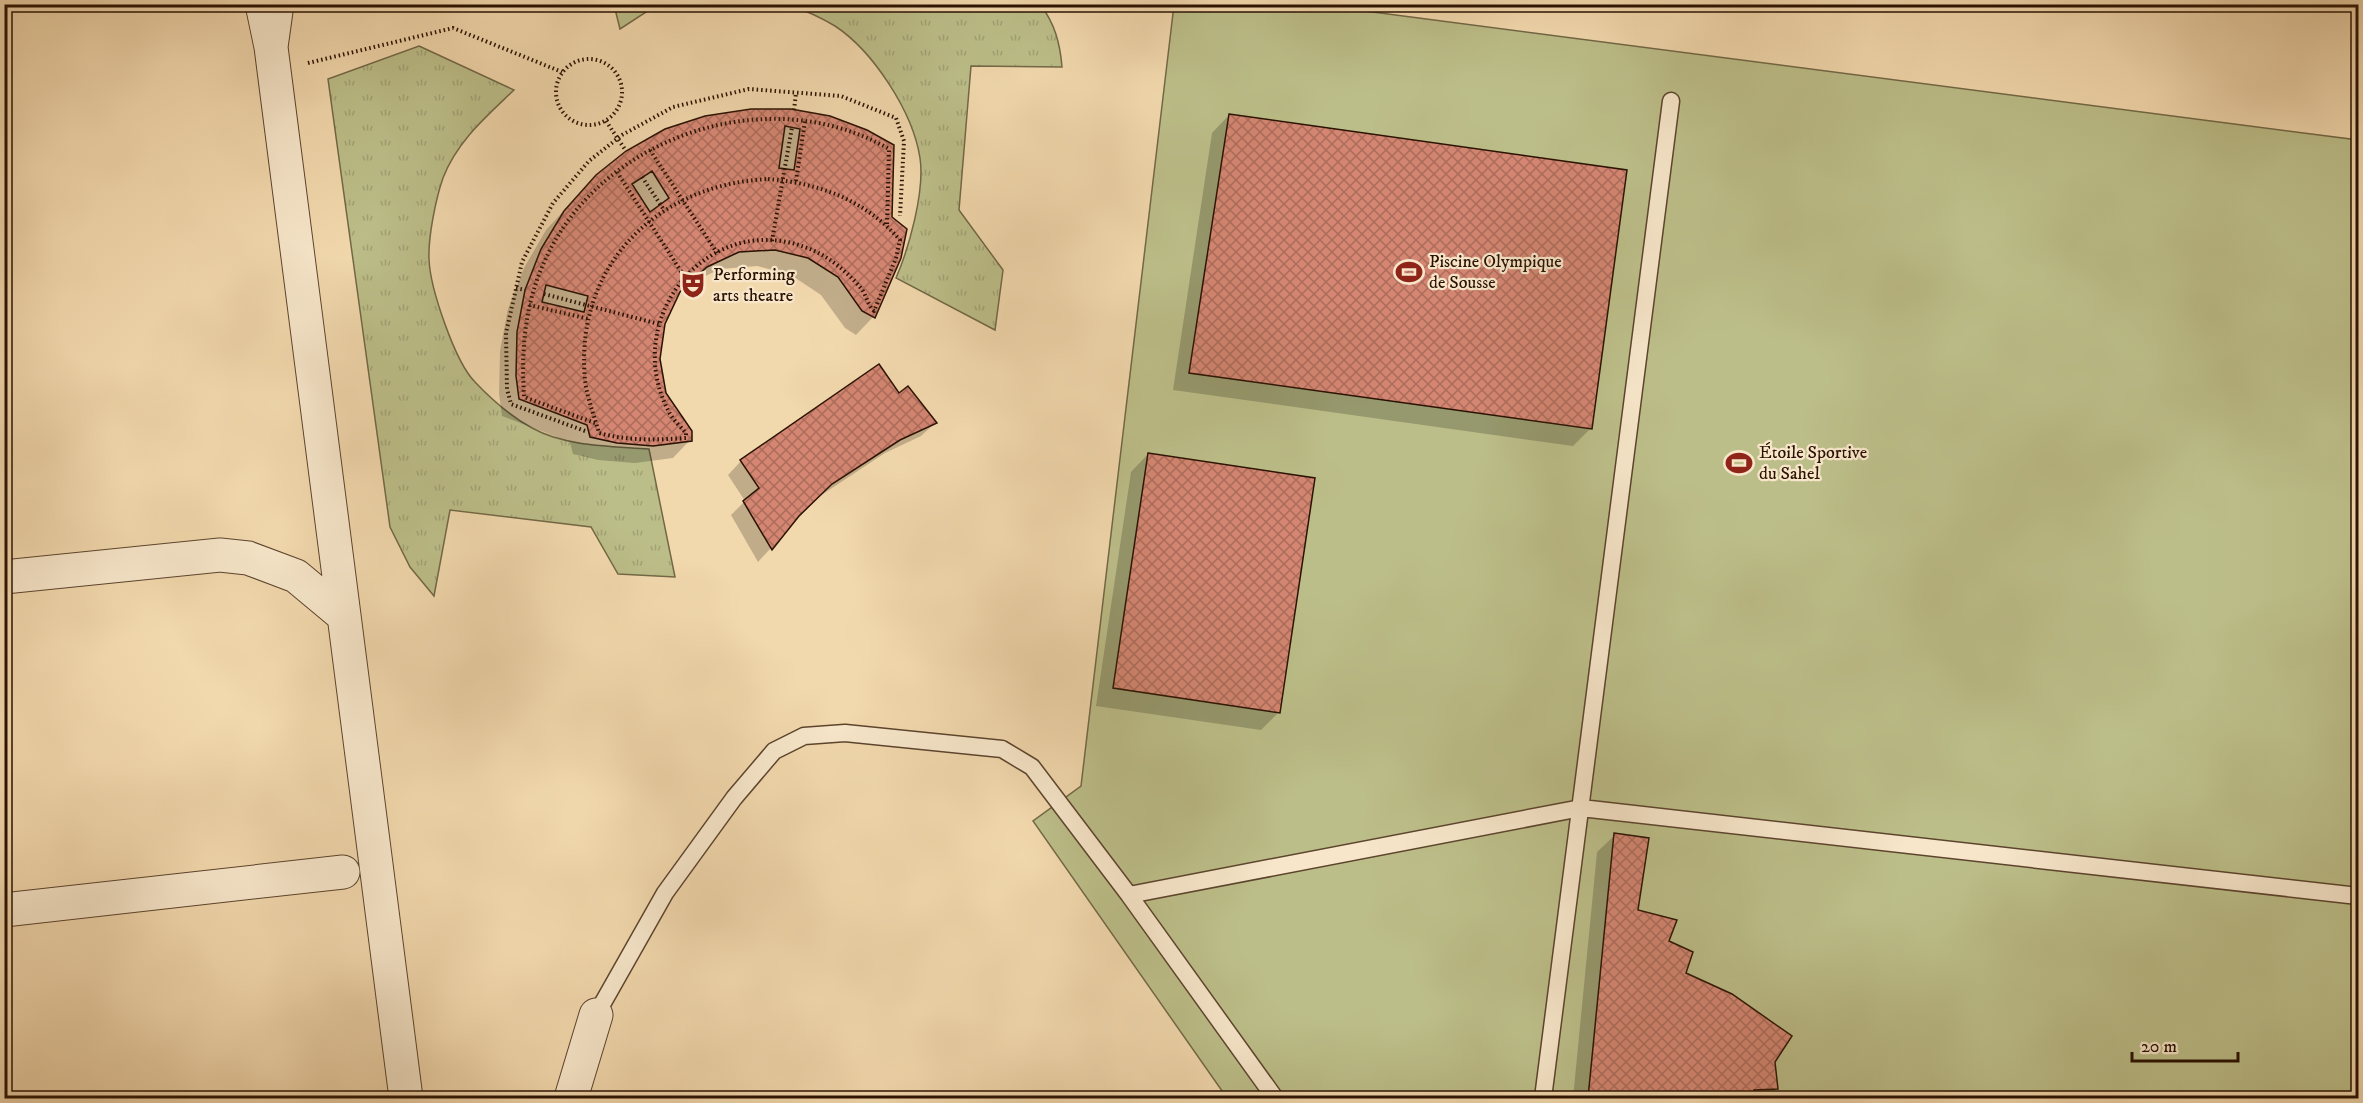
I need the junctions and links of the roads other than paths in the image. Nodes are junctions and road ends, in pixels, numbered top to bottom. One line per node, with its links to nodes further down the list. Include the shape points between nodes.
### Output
1 (262, 4): 3 (street)
2 (277, 4): 3 (street)
3 (273, 59): 6 (street)
4 (1671, 101): 7 (lane)
5 (4, 577): 6 (street, via 230,556 248,558 296,576)
6 (344, 616): 13 (street)
7 (1581, 808): 9 (lane); 10 (lane); 16 (lane)
8 (343, 872): 11 (street)
9 (1129, 895): 12 (lane, via 1032,767 1002,748 845,733 804,736 774,751 734,798 665,893); 15 (lane)
10 (2358, 896)
11 (4, 910)
12 (596, 1015): 14 (street)
13 (406, 1098)
14 (571, 1098)
15 (1275, 1098)
16 (1543, 1098)

